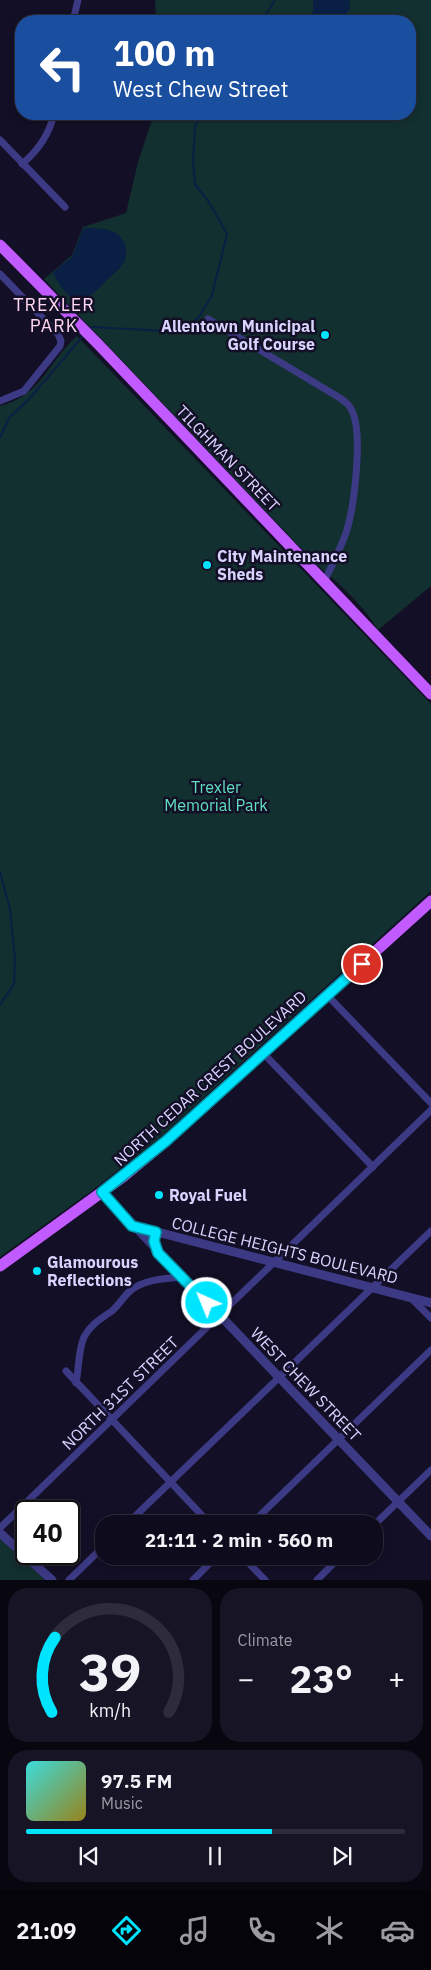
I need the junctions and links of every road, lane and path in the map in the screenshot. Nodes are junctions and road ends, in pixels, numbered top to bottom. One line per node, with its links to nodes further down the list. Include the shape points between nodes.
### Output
1 (78, 0): 2 (street)
2 (74, 15)
3 (52, 120): 5 (street, via 42,143)
4 (0, 140): 5 (street)
5 (22, 164): 6 (street)
6 (66, 207)
7 (0, 245): 11 (main road, TILGHMAN STREET)
8 (0, 274): 10 (street, via 62,341 31,385)
9 (208, 319): 11 (street, via 340,398 352,409 357,456 352,511)
10 (0, 401)
11 (324, 582): 12 (main road, TILGHMAN STREET)
12 (431, 694)
13 (431, 901): 14 (main road, NORTH CEDAR CREST BOULEVARD)
14 (327, 995): 15 (main road, NORTH CEDAR CREST BOULEVARD); 16 (street)
15 (263, 1053): 18 (street); 19 (main road, NORTH CEDAR CREST BOULEVARD, via 166,1141)
16 (431, 1103)
17 (431, 1110): 18 (street, NORTH 31ST STREET)
18 (373, 1167): 24 (street, NORTH 31ST STREET)
19 (102, 1192): 20 (street, WEST CHEW STREET); 25 (main road, NORTH CEDAR CREST BOULEVARD)
20 (132, 1226): 22 (street, COLLEGE HEIGHTS BOULEVARD); 23 (street, WEST CHEW STREET)
21 (431, 1231): 27 (street)
22 (156, 1232): 23 (street, via 154,1241); 24 (street, COLLEGE HEIGHTS BOULEVARD)
23 (158, 1253): 26 (street, WEST CHEW STREET)
24 (274, 1262): 27 (street, COLLEGE HEIGHTS BOULEVARD); 30 (street, NORTH 31ST STREET)
25 (0, 1266)
26 (182, 1277): 30 (street, WEST CHEW STREET); 35 (street, via 140,1285 96,1321 82,1343)
27 (372, 1288): 28 (street, COLLEGE HEIGHTS BOULEVARD); 34 (street)
28 (411, 1298): 29 (street, COLLEGE HEIGHTS BOULEVARD); 31 (street)
29 (431, 1303)
30 (219, 1316): 34 (street, WEST CHEW STREET); 36 (street, NORTH 31ST STREET)
31 (431, 1318)
32 (431, 1350): 37 (street)
33 (66, 1371): 35 (street)
34 (278, 1378): 37 (street, WEST CHEW STREET); 39 (street)
35 (76, 1383): 36 (street)
36 (111, 1420): 39 (street); 45 (street, NORTH 31ST STREET)
37 (338, 1440): 40 (street, WEST CHEW STREET); 43 (street)
38 (431, 1470): 40 (street)
39 (170, 1482): 41 (street); 42 (street)
40 (398, 1502): 44 (street); 47 (street, WEST CHEW STREET)
41 (136, 1515)
42 (201, 1515)
43 (260, 1515)
44 (383, 1516)
45 (0, 1528)
46 (0, 1533): 52 (street)
47 (431, 1536)
48 (95, 1555): 53 (street)
49 (208, 1565): 54 (street)
50 (251, 1565): 55 (street)
51 (332, 1565): 56 (street)
52 (52, 1580)
53 (69, 1580)
54 (192, 1580)
55 (265, 1580)
56 (317, 1580)

